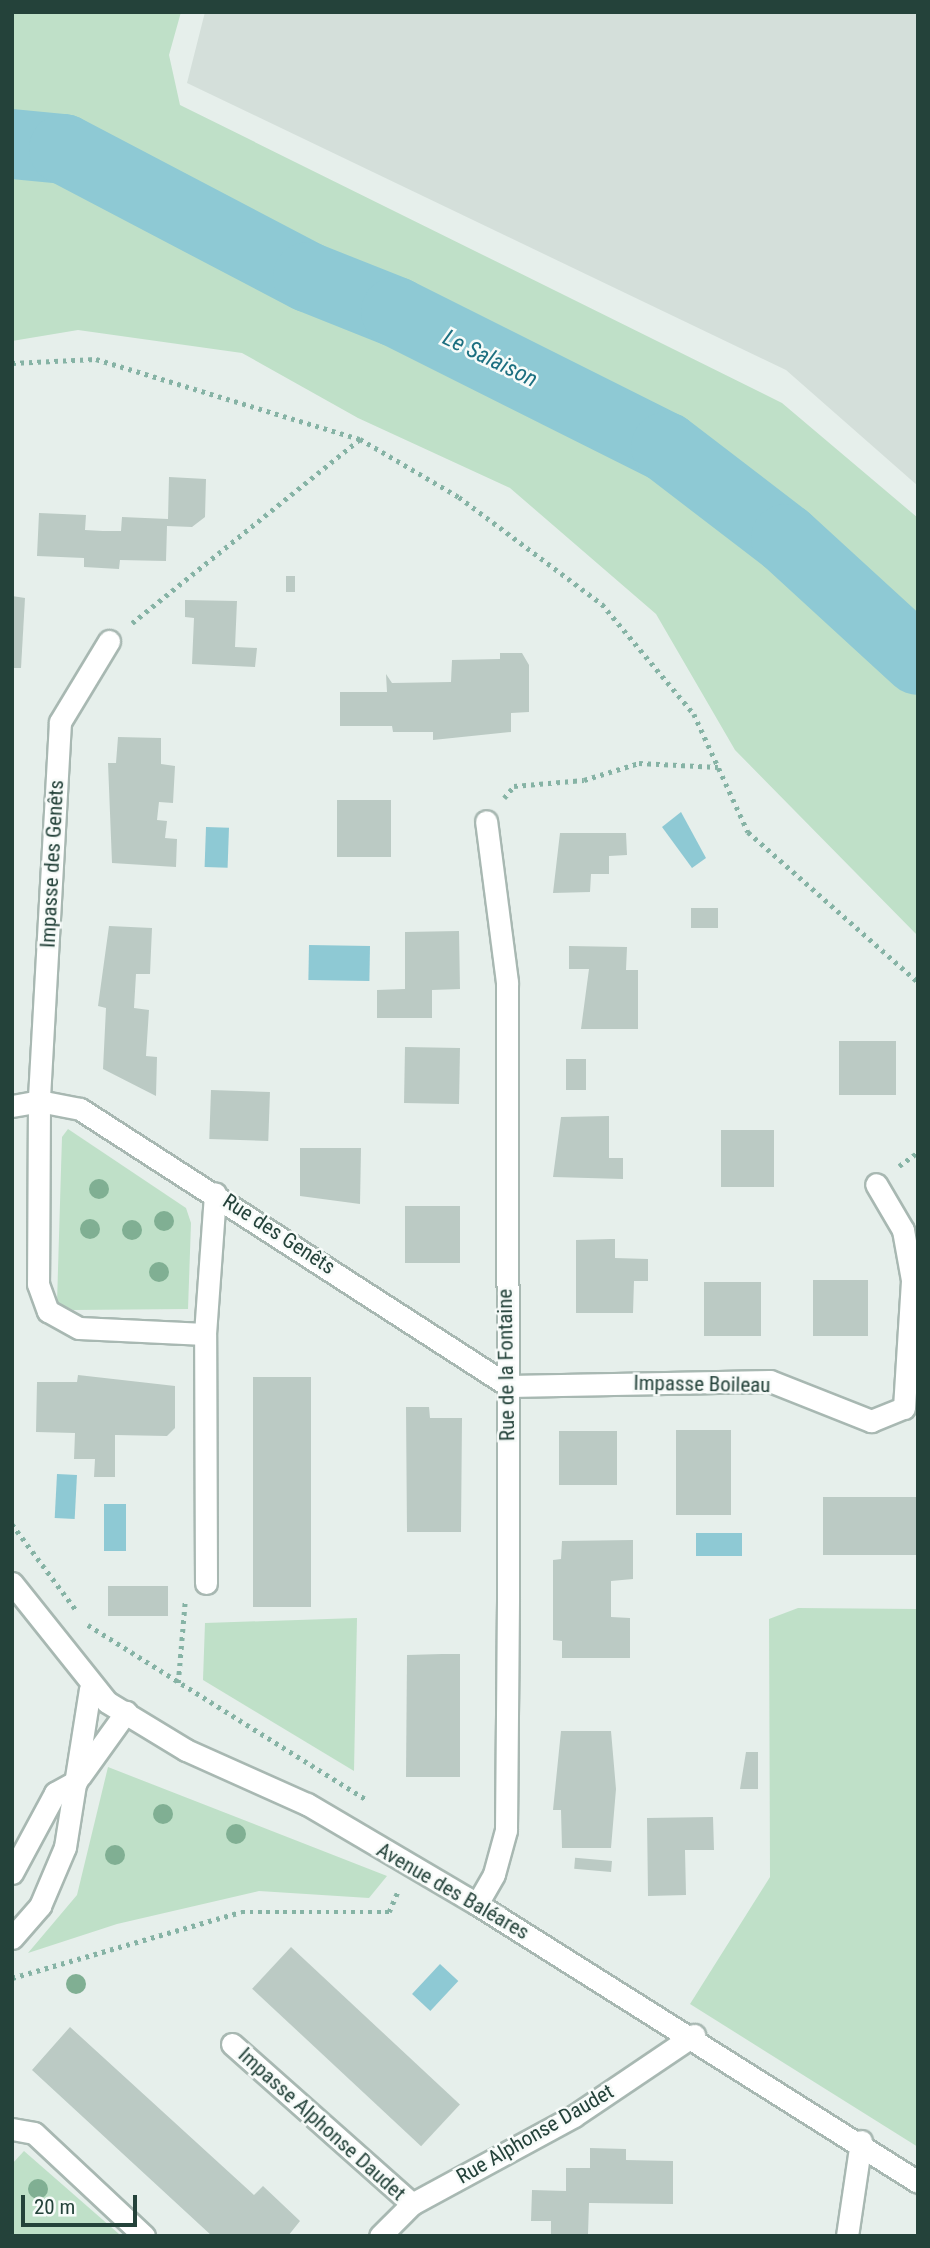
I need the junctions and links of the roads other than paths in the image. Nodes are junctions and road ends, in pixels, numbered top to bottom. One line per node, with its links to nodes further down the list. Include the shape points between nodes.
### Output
1 (109, 641): 3 (street, Impasse des Genêts, via 60,722)
2 (486, 821): 8 (street, Rue de la Fontaine, via 507,982 504,1319)
3 (39, 1101): 4 (street, Rue des Genêts); 6 (street, Rue des Genêts, via 80,1109); 7 (street, via 38,1284 48,1311 79,1328)
4 (12, 1107)
5 (876, 1184): 8 (street, Impasse Boileau, via 903,1230 912,1280 906,1397 898,1414 880,1421 855,1418 770,1381)
6 (215, 1193): 7 (street); 8 (street, Rue des Genêts)
7 (205, 1334): 10 (street)
8 (509, 1386): 15 (street, Rue de la Fontaine, via 506,1830 494,1874)
9 (12, 1583): 11 (street, Avenue des Baléares)
10 (206, 1583)
11 (90, 1689): 12 (street, Avenue des Baléares); 13 (street)
12 (126, 1712): 13 (street); 15 (street, Avenue des Baléares, via 186,1750 307,1804)
13 (77, 1781): 14 (street, via 55,1793); 16 (street, via 54,1875 40,1906)
14 (12, 1874)
15 (477, 1904): 17 (street, Avenue des Baléares)
16 (12, 1938)
17 (694, 2035): 20 (street, Avenue des Baléares); 22 (street, Rue Alphonse Daudet, via 574,2116)
18 (232, 2043): 22 (street, Impasse Alphonse Daudet)
19 (12, 2129): 23 (street, via 34,2133)
20 (860, 2141): 21 (street, Avenue des Baléares); 25 (street)
21 (918, 2182)
22 (412, 2204): 24 (street, Rue Alphonse Daudet)
23 (144, 2236)
24 (380, 2236)
25 (847, 2236)

